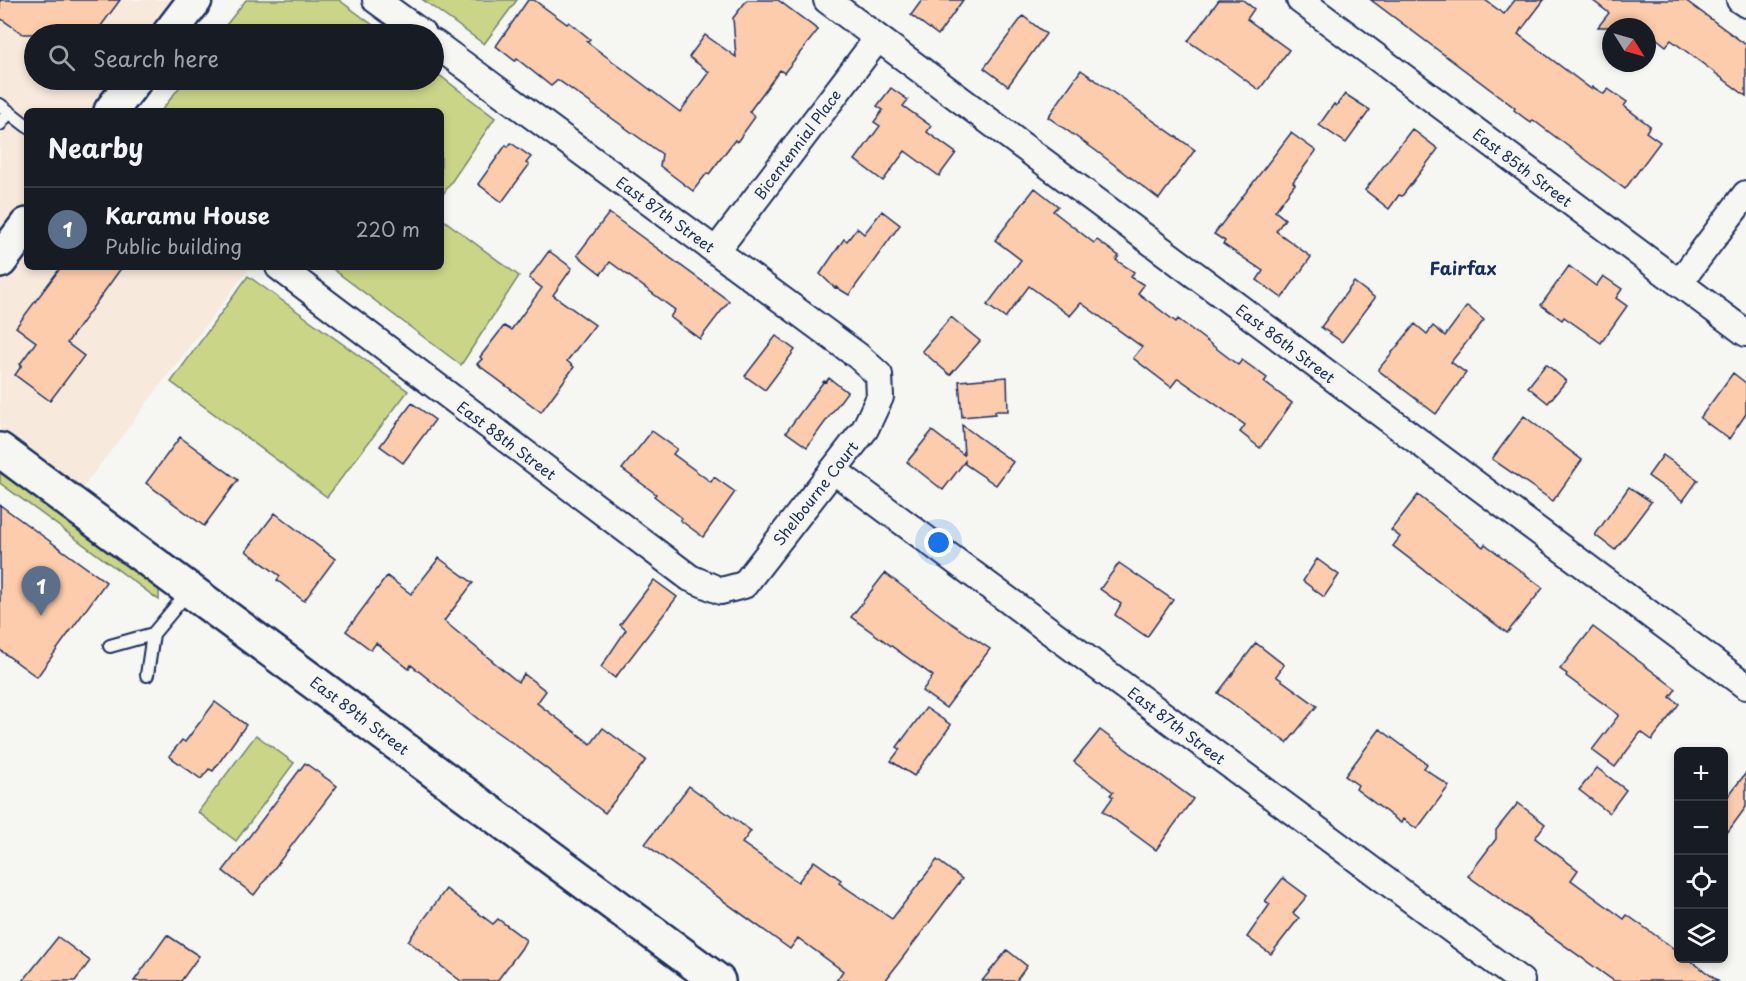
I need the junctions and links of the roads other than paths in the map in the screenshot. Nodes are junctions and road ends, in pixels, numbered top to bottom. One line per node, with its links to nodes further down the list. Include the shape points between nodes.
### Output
1 (195, 0): 7 (street)
2 (376, 0): 8 (street)
3 (826, 0): 9 (street, East 86th Street)
4 (1300, 0): 21 (street, East 85th Street)
5 (1740, 0): 6 (street)
6 (1746, 4)
7 (177, 24)
8 (409, 24)
9 (878, 38): 18 (street, Bicentennial Place); 31 (street, East 86th Street)
10 (444, 50): 18 (street, East 87th Street)
11 (127, 90): 12 (street)
12 (113, 108)
13 (4, 109): 14 (lane); 15 (lane)
14 (0, 124)
15 (24, 124)
16 (1746, 194): 21 (street)
17 (24, 229): 19 (street)
18 (716, 251): 23 (street, East 87th Street, via 858,356 879,375)
19 (0, 261)
20 (283, 270): 26 (street, East 88th Street, via 690,578 722,591)
21 (1679, 283): 22 (street, East 85th Street)
22 (1746, 333)
23 (880, 397): 25 (street, Shelbourne Court, via 865,429)
24 (0, 450): 27 (street, East 89th Street)
25 (833, 470): 26 (street, Shelbourne Court); 33 (street, East 87th Street)
26 (744, 585)
27 (191, 589): 28 (lane); 32 (street, East 89th Street)
28 (153, 634): 29 (lane); 30 (lane)
29 (110, 646)
30 (147, 675)
31 (1746, 686)
32 (718, 981)
33 (1521, 981)

